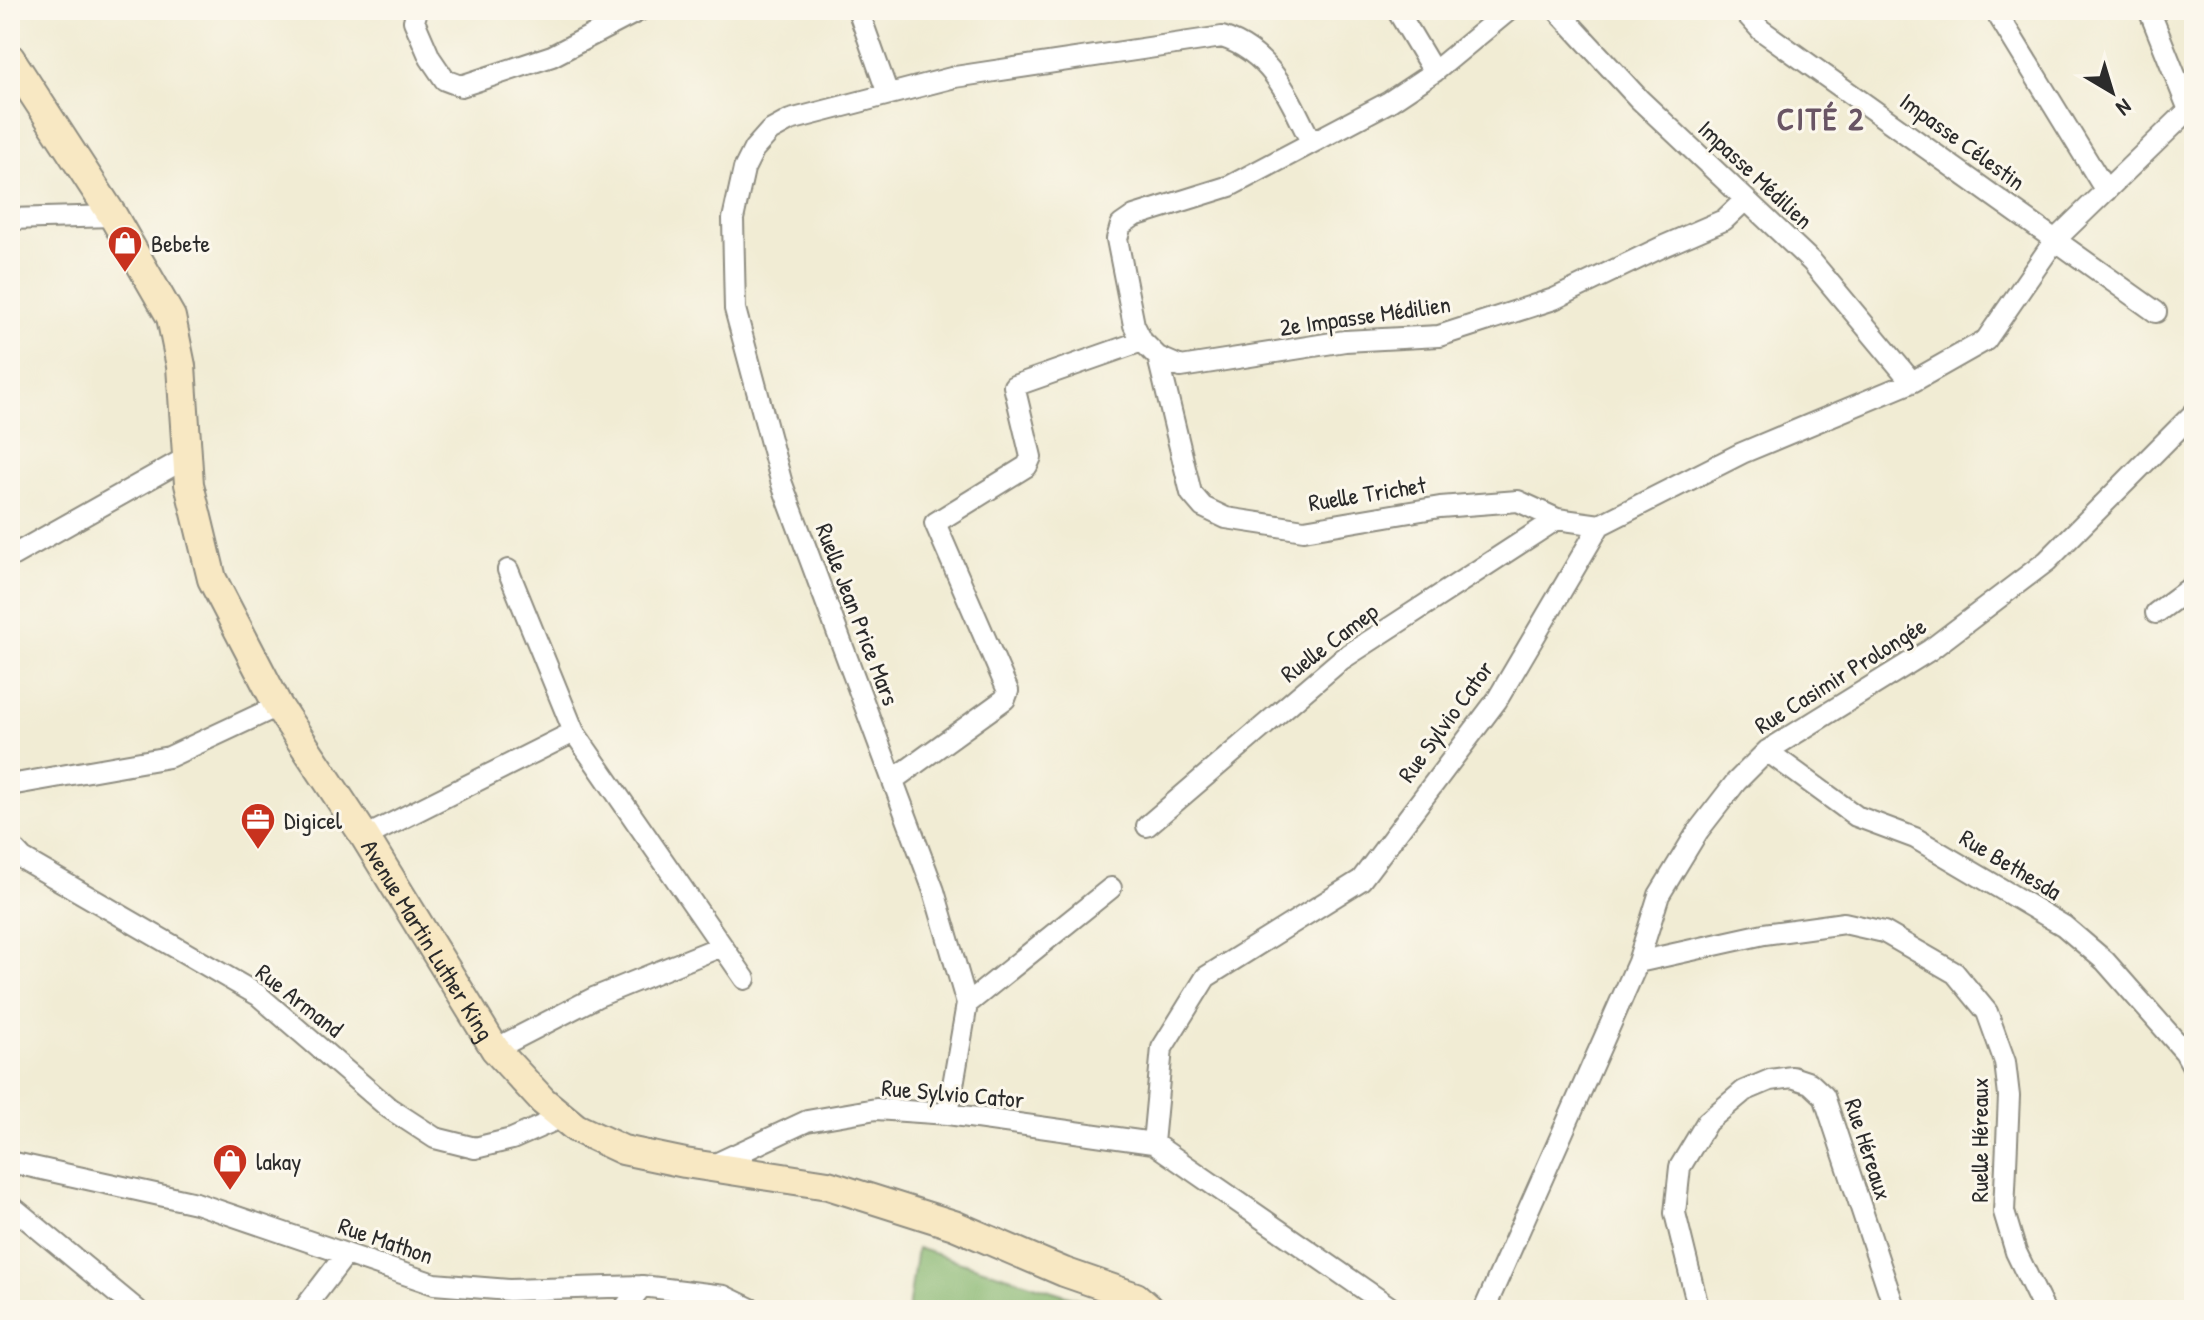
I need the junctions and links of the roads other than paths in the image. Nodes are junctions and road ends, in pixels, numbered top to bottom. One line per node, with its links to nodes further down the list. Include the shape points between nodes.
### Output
1 (417, 10): 2 (street, via 414,21 438,70 445,80 461,86 552,56)
2 (640, 10)
3 (858, 10): 12 (street)
4 (1397, 10): 11 (street)
5 (1509, 10): 11 (street)
6 (1557, 10): 16 (street, Impasse Médilien)
7 (1743, 10): 19 (street, Impasse Célestin, via 1761,30)
8 (1995, 10): 15 (street)
9 (2149, 10): 13 (street)
10 (10, 58): 17 (main road, Avenue Martin Luther King)
11 (1434, 72): 14 (street)
12 (888, 94): 14 (street, via 955,77 1222,37 1241,43 1268,68 1287,92); 35 (street, Ruelle Jean Price Mars, via 790,120 770,131 744,169 733,219 735,309 782,484)
13 (2191, 108): 15 (street)
14 (1311, 142): 21 (street, via 1230,186 1134,216 1121,225 1117,239)
15 (2106, 191): 19 (street)
16 (1744, 201): 22 (street, 2e Impasse Médilien, via 1724,220 1554,299 1439,336 1345,341 1181,367); 23 (street, Impasse Médilien, via 1812,262)
17 (113, 216): 18 (street); 25 (main road, Avenue Martin Luther King, via 171,317 181,366)
18 (10, 219)
19 (2055, 240): 20 (street, Impasse Célestin); 23 (street, via 1986,340)
20 (2156, 312)
21 (1142, 341): 22 (street); 35 (street, via 1014,386 1031,457 1027,466 935,523 1008,691 1005,699)
22 (1158, 357): 26 (street, Ruelle Trichet, via 1191,493 1203,507 1226,518 1304,530 1440,507 1518,501)
23 (1912, 382): 27 (street, via 1742,453)
24 (2194, 413): 34 (street, Rue Casimir Prolongée, via 2047,561 1979,615)
25 (186, 458): 28 (street); 32 (main road, Avenue Martin Luther King, via 212,579)
26 (1557, 519): 27 (street, Ruelle Trichet); 37 (street, Ruelle Camep, via 1342,659)
27 (1600, 525): 49 (street, Rue Sylvio Cator, via 1497,700 1361,880 1206,977 1162,1048)
28 (10, 557)
29 (508, 570): 33 (street)
30 (2194, 585): 31 (street)
31 (2156, 613)
32 (278, 706): 36 (street, via 169,757); 38 (main road, Avenue Martin Luther King)
33 (574, 732): 38 (street); 41 (street)
34 (1767, 751): 42 (street, Rue Casimir Prolongée, via 1698,831 1659,895); 46 (street, Rue Bethesda, via 1856,816 1915,838 2064,926 2105,961)
35 (893, 780): 44 (street, Ruelle Jean Price Mars, via 934,891)
36 (10, 785)
37 (1147, 826)
38 (365, 837): 45 (main road, Avenue Martin Luther King)
39 (10, 845): 48 (street, Rue Armand, via 23,859 258,995 389,1108 435,1138 475,1148)
40 (1111, 888): 44 (street)
41 (722, 946): 43 (street); 45 (street, via 596,997)
42 (1638, 962): 61 (street, Rue Casimir Prolongée); 64 (street, Ruelle Héreaux, via 1764,934 1844,923 1884,932 1955,973 1987,1012 2005,1062 2009,1096 2004,1212 2016,1252)
43 (745, 979)
44 (967, 1004): 47 (street, Ruelle Jean Price Mars)
45 (495, 1049): 48 (main road, Avenue Martin Luther King)
46 (2194, 1068)
47 (948, 1114): 49 (street, Rue Sylvio Cator); 51 (street, Rue Sylvio Cator, via 876,1109 807,1121)
48 (562, 1117): 51 (main road, Avenue Martin Luther King, via 623,1150)
49 (1153, 1143): 60 (street)
50 (10, 1162): 53 (street, Rue Mathon, via 196,1203)
51 (711, 1166): 59 (main road, Avenue Martin Luther King, via 828,1185 954,1225 1136,1297)
52 (10, 1205): 55 (street)
53 (346, 1254): 54 (street, Rue Mathon, via 434,1284 509,1290); 56 (street)
54 (642, 1286): 57 (street); 58 (street, Rue Mathon, via 724,1296)
55 (137, 1310)
56 (303, 1310)
57 (623, 1310)
58 (753, 1310)
59 (1151, 1310)
60 (1394, 1310)
61 (1484, 1310)
62 (1702, 1310): 63 (street, Rue Héreaux, via 1675,1213 1680,1167 1707,1122 1744,1091 1792,1077 1810,1083 1824,1096)
63 (1895, 1310)
64 (2044, 1310)

